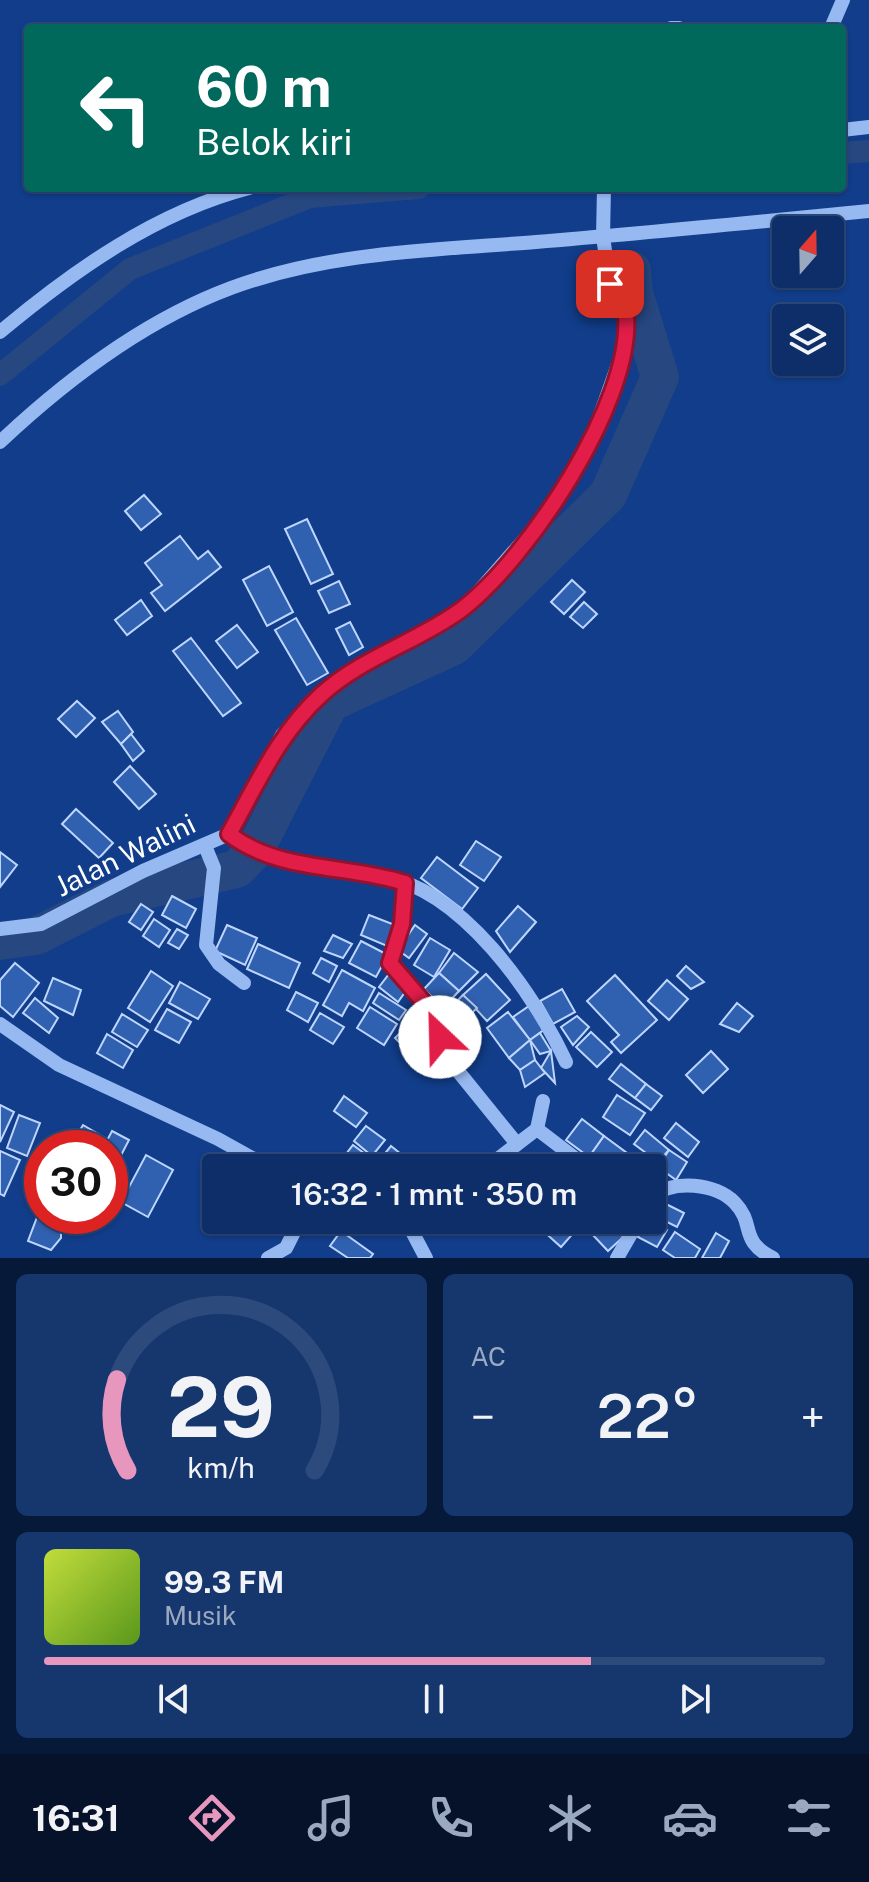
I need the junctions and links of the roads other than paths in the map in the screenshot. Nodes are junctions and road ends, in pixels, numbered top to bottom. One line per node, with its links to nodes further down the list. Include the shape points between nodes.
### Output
1 (843, 0): 2 (street)
2 (833, 24)
3 (869, 127): 4 (street)
4 (846, 130)
5 (234, 192): 9 (street, via 114,247)
6 (604, 192): 8 (street, Jalan Walini)
7 (869, 211): 8 (street)
8 (603, 237): 10 (street, via 311,265 231,288 149,327 46,399); 11 (street, Jalan Walini, via 610,284 626,312 626,342 589,446 559,500 464,608 350,670 321,695 282,735)
9 (0, 332)
10 (0, 442)
11 (229, 834): 12 (street, Jalan Walini); 13 (street, via 260,852 311,867)
12 (205, 846): 14 (street, Jalan Walini, via 143,871 41,924); 15 (street, via 214,868 206,945 219,964)
13 (405, 883): 17 (street, via 476,928 555,1037); 20 (street, via 402,924 390,963 432,1012 445,1055)
14 (0, 929)
15 (244, 983)
16 (0, 1024): 21 (street, via 59,1065)
17 (566, 1062)
18 (543, 1101): 19 (street)
19 (537, 1129): 20 (street); 23 (street)
20 (517, 1144): 22 (street)
21 (245, 1154)
22 (504, 1154)
23 (570, 1154)
24 (666, 1192): 31 (street, via 689,1185 726,1195 737,1204 753,1244)
25 (293, 1234): 28 (street, via 286,1248)
26 (413, 1234): 29 (street)
27 (631, 1234): 30 (street)
28 (268, 1258)
29 (426, 1258)
30 (617, 1258)
31 (773, 1258)

